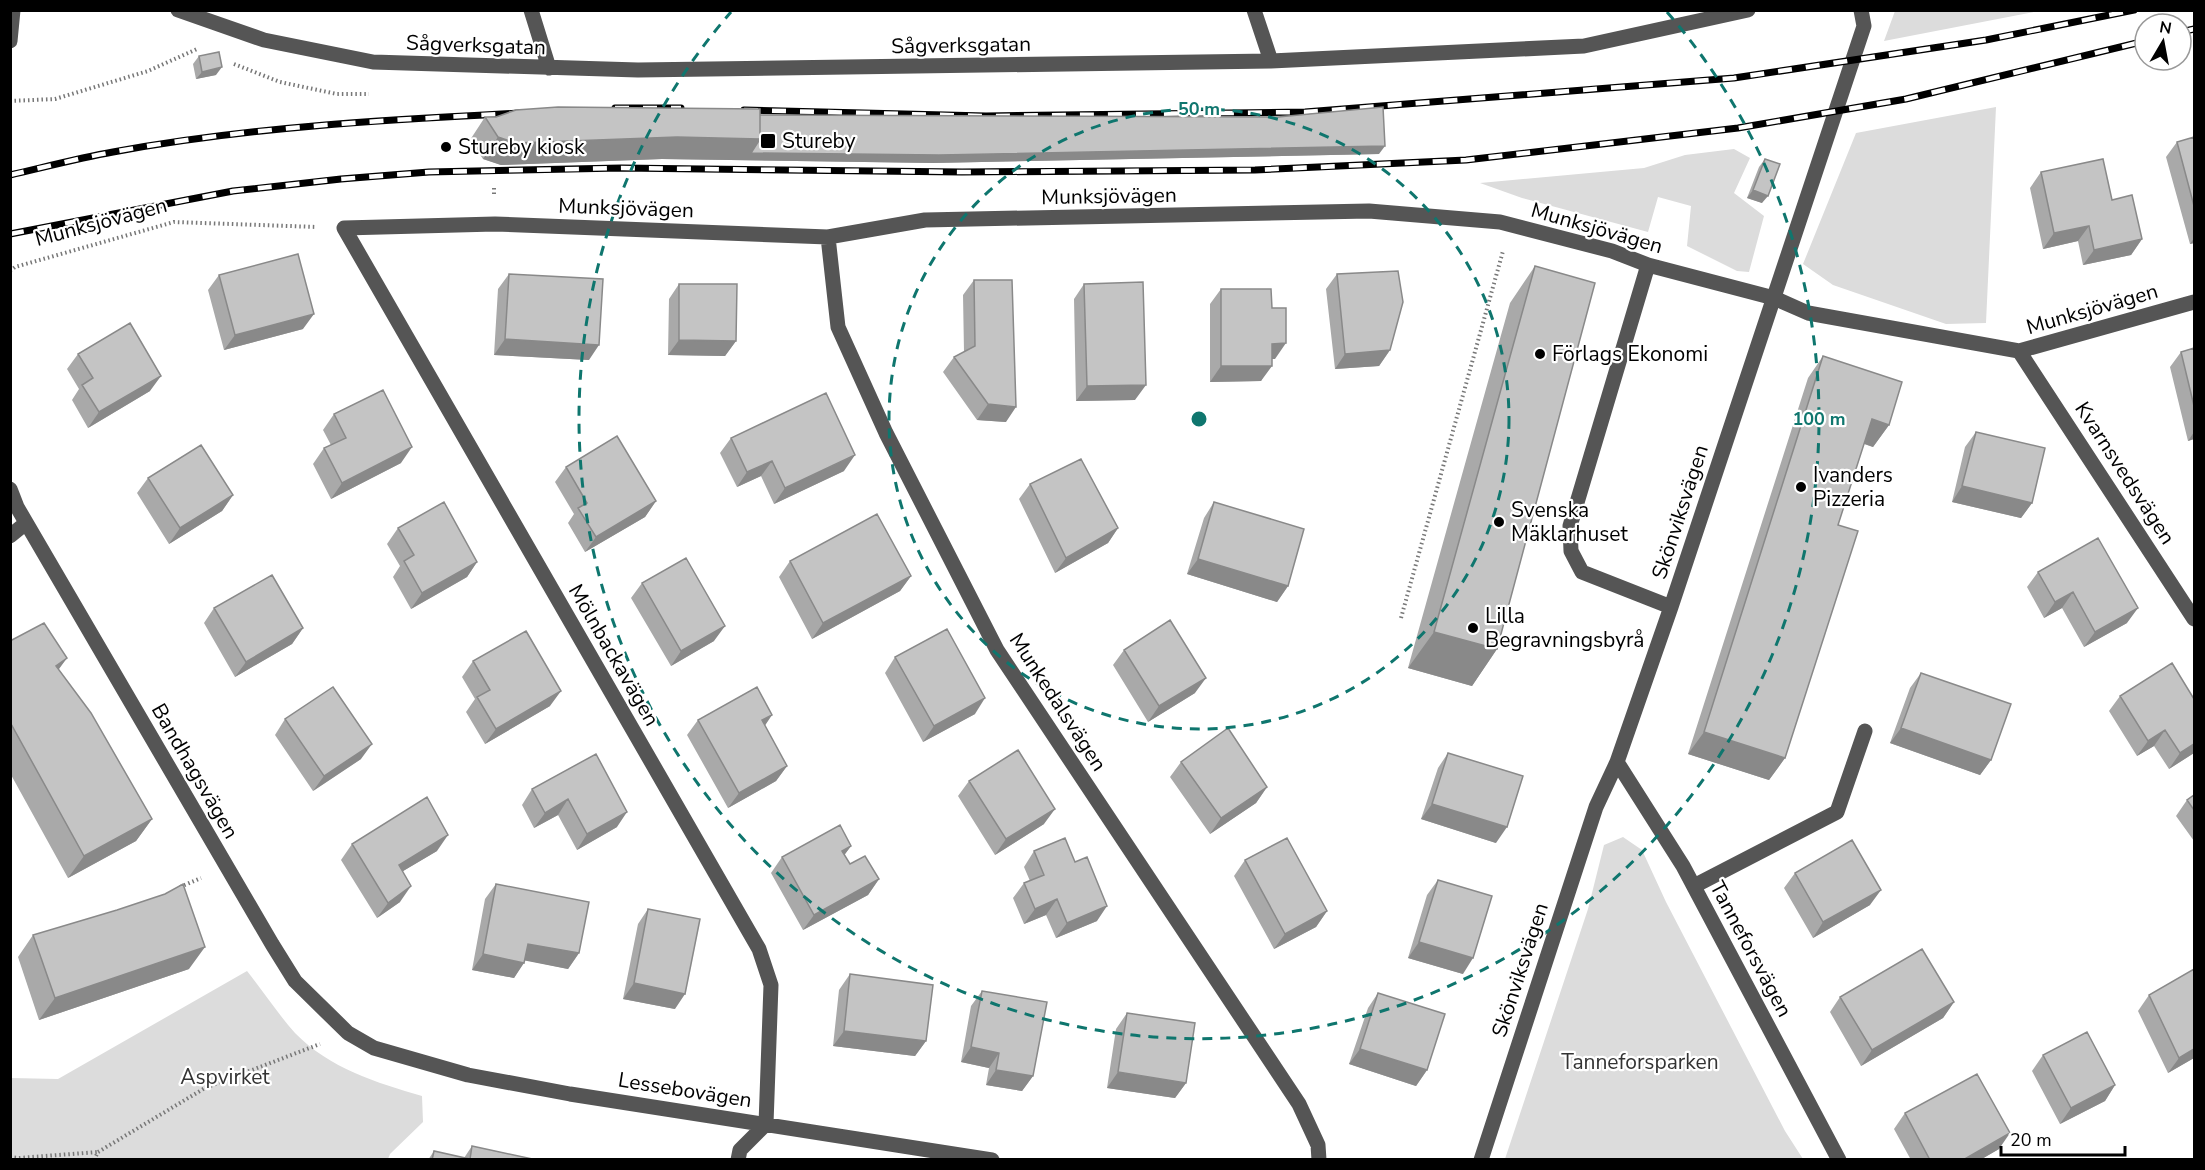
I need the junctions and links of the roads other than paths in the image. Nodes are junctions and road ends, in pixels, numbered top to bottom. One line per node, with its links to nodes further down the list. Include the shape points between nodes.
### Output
1 (13, 10): 7 (street)
2 (178, 10): 9 (street, Sågverksgatan, via 264,40 374,62)
3 (531, 10): 9 (street)
4 (1254, 10): 8 (street)
5 (1748, 10): 8 (street, Sågverksgatan, via 1584,46)
6 (1861, 10): 13 (street, Skönviksvägen, via 1864,26)
7 (10, 41)
8 (1271, 62): 9 (street, Sågverksgatan)
9 (549, 68)
10 (344, 228): 11 (street, Munksjövägen, via 495,224); 25 (street, Mölnbackavägen, via 759,949 771,985)
11 (828, 237): 12 (street, Munksjövägen, via 925,220 1369,211 1500,222 1612,251); 28 (street, Munkedalsvägen, via 838,327 886,433 997,650 1299,1104 1318,1145)
12 (1648, 265): 13 (street, Munksjövägen); 19 (street, via 1570,526 1571,551 1582,572)
13 (1774, 298): 15 (street, Munksjövägen, via 1808,313); 19 (street, Skönviksvägen)
14 (2194, 302): 15 (street, Munksjövägen)
15 (2019, 351): 20 (street, Kvarnsvedsvägen)
16 (10, 489): 17 (street, Bandhagsvägen)
17 (26, 523): 18 (street); 24 (street, Bandhagsvägen, via 295,981 348,1033)
18 (10, 536)
19 (1671, 607): 22 (street, Skönviksvägen)
20 (2194, 619)
21 (1865, 730): 23 (street, via 1837,812)
22 (1617, 762): 23 (street, Tanneforsvägen); 29 (street, Skönviksvägen, via 1596,807)
23 (1694, 886): 30 (street, Tanneforsvägen)
24 (374, 1048): 25 (street, Lessebovägen, via 468,1075)
25 (766, 1124): 26 (street, via 740,1150); 27 (street, Lessebovägen)
26 (738, 1160)
27 (992, 1160)
28 (1319, 1160)
29 (1481, 1160)
30 (1839, 1160)

